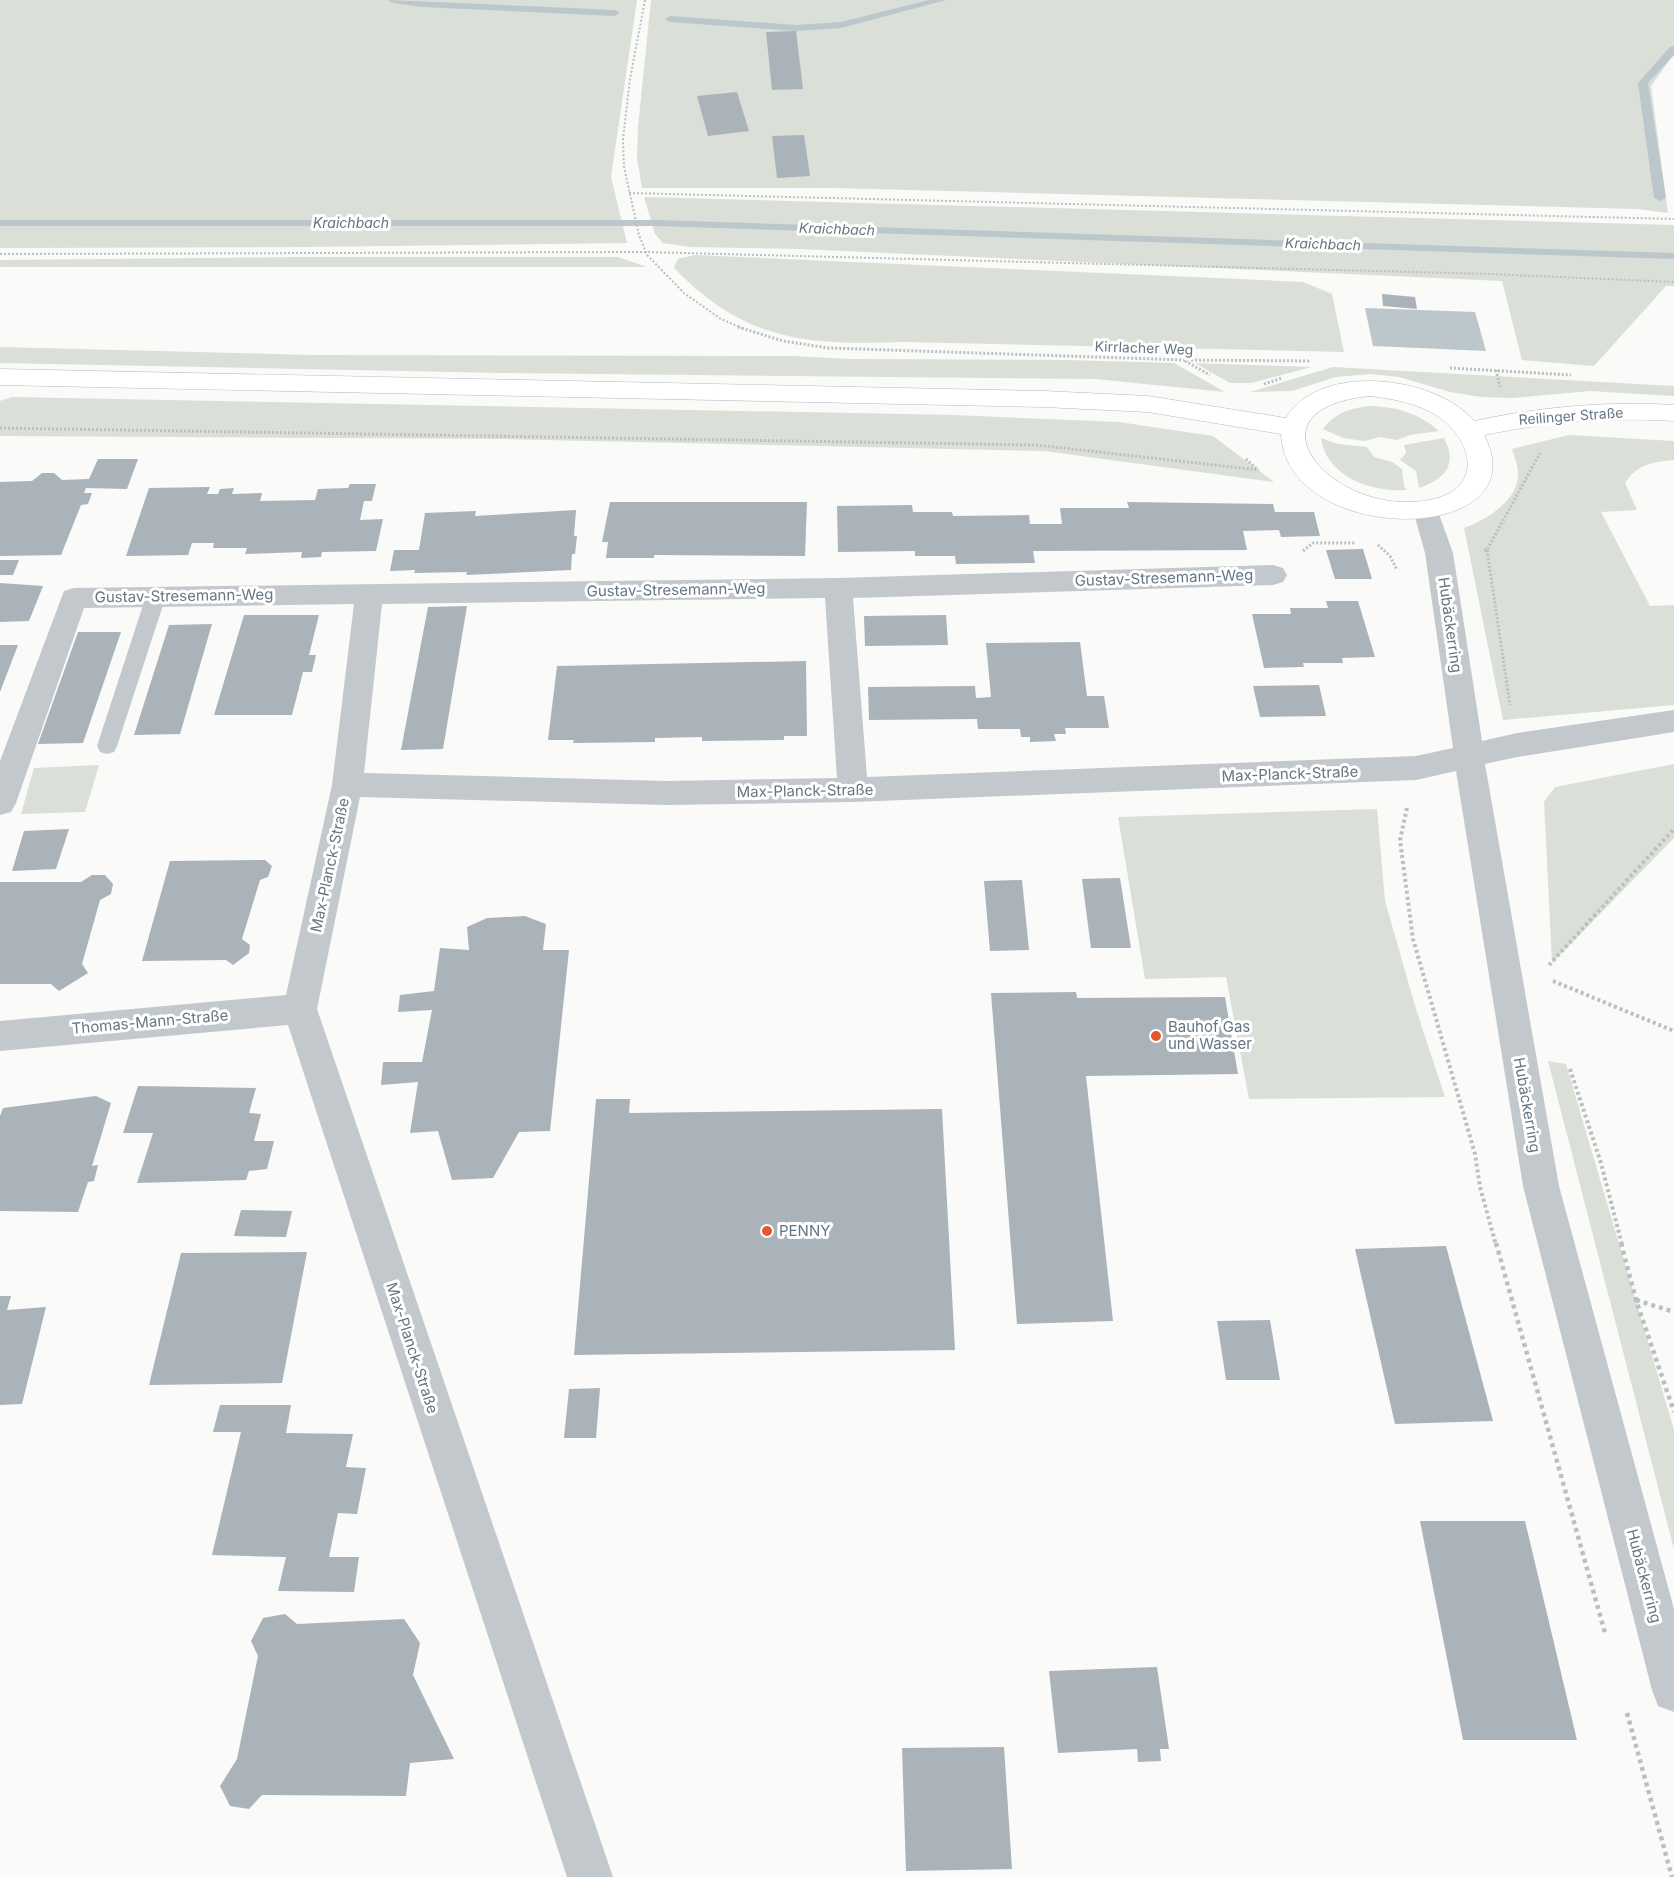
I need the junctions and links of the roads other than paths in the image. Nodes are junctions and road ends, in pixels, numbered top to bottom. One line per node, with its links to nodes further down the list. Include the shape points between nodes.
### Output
1 (0, 377): 3 (main road, via 1044,399 1148,404)
2 (1674, 413): 4 (main road, Reilinger Straße, via 1583,412 1520,418)
3 (1293, 428): 4 (main road, via 1312,403 1328,395 1370,388 1436,404); 5 (main road, via 1297,457 1308,474 1326,488 1374,508)
4 (1469, 430): 5 (main road, via 1481,454 1478,479 1458,499)
5 (1426, 510): 12 (street, Hubäckerring, via 1439,553)
6 (1273, 575): 7 (street, Gustav-Stresemann-Weg)
7 (838, 588): 8 (street, Gustav-Stresemann-Weg); 14 (street)
8 (369, 593): 9 (street, Gustav-Stresemann-Weg); 13 (street)
9 (156, 596): 11 (lane); 15 (street, Gustav-Stresemann-Weg, via 74,598)
10 (1674, 721): 12 (street, Max-Planck-Straße, via 1517,745)
11 (107, 746)
12 (1469, 757): 14 (street, Max-Planck-Straße, via 1416,768); 18 (street, Hubäckerring, via 1541,1186)
13 (347, 785): 14 (street, Max-Planck-Straße, via 668,793); 16 (street, Max-Planck-Straße)
14 (854, 790)
15 (0, 803)
16 (300, 1009): 17 (street, Thomas-Mann-Straße); 19 (street, Max-Planck-Straße)
17 (0, 1036)
18 (1674, 1690)
19 (590, 1877)

